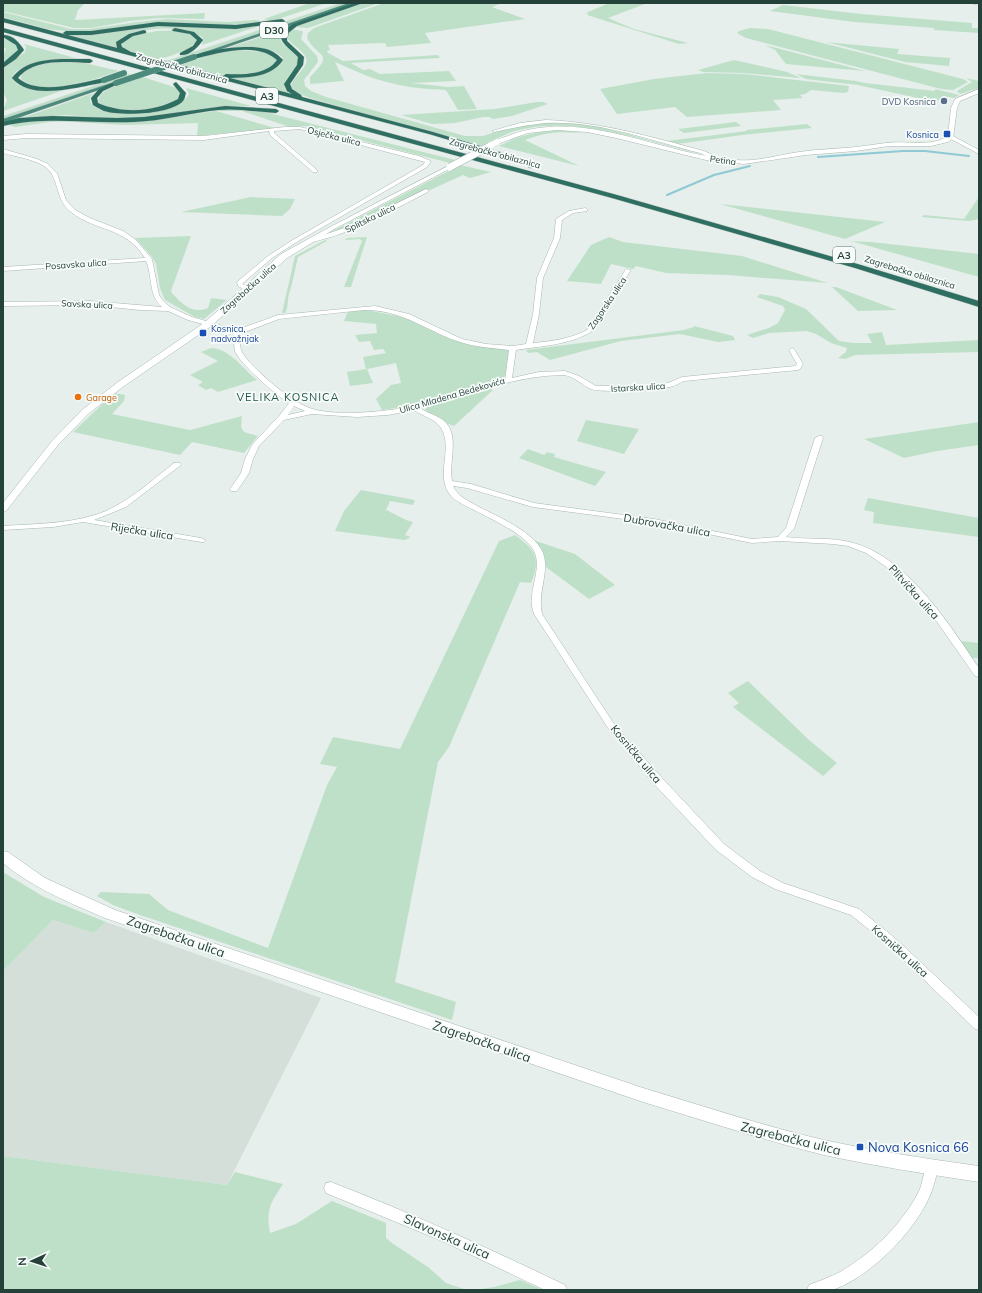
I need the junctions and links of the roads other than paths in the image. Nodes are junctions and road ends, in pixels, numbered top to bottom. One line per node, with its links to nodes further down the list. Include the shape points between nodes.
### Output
1 (336, 3): 7 (highway, D30)
2 (354, 3): 12 (highway, D30)
3 (360, 3): 21 (highway, via 288,28 282,34 286,43 301,57 300,67 288,80 287,87 293,94)
4 (975, 3): 5 (street)
5 (979, 4)
6 (3, 20): 9 (highway)
7 (282, 21): 9 (highway, via 229,27 158,24 82,33); 11 (highway, D30)
8 (3, 25): 33 (highway, Zagrebačka obilaznica / A3)
9 (41, 30): 13 (highway)
10 (4, 34): 14 (highway); 15 (highway, via 18,44 21,50); 32 (highway, Zagrebačka obilaznica / A3)
11 (182, 54): 13 (highway, via 198,44 198,36 184,31 156,30 131,35 118,43 120,48); 17 (highway, D30, bridge)
12 (194, 57): 16 (highway, via 247,49 270,52 280,60 270,70 247,75); 18 (highway, D30, bridge)
13 (143, 58): 16 (highway)
14 (90, 61): 17 (highway, via 43,63 23,69 15,78 22,84 45,88 75,86); 19 (highway)
15 (3, 66)
16 (190, 71): 21 (highway)
17 (104, 80): 23 (highway, D30)
18 (116, 83): 19 (highway, via 97,94 94,98 95,104 118,112 164,108 183,98 183,89); 24 (highway, D30)
19 (176, 84): 22 (highway)
20 (979, 92): 27 (street, via 957,100)
21 (309, 101): 33 (highway, via 525,161)
22 (276, 111): 24 (highway, via 226,107 149,120 47,117); 32 (highway, via 429,151)
23 (3, 114)
24 (3, 123)
25 (271, 130): 28 (street, Osječka ulica, via 193,138); 35 (street, via 272,134); 44 (street, Osječka ulica, via 308,129 418,157 427,163 270,256 240,282)
26 (494, 131): 31 (street, via 536,122 580,123 607,127 702,152 711,156)
27 (951, 137): 30 (street); 31 (street, Petina, via 933,143 886,144 751,162)
28 (3, 138)
29 (3, 151): 41 (street, via 51,168 67,206 82,217 128,235)
30 (979, 152)
31 (711, 159): 34 (street, Petina, bridge, via 599,132 543,128 525,131 497,142)
32 (501, 165): 47 (highway, Zagrebačka obilaznica / A3, via 789,246)
33 (531, 166): 37 (highway, Zagrebačka obilaznica / A3)
34 (450, 167): 40 (street, Zagrebačka ulica)
35 (315, 170)
36 (426, 191): 40 (street, Splitska ulica, via 342,232)
37 (651, 198)
38 (672, 204): 45 (highway, Zagrebačka obilaznica / A3)
39 (585, 210): 51 (street, via 571,212 559,219 557,238 540,278)
40 (312, 240): 44 (street, Zagrebačka ulica, via 284,256)
41 (149, 259): 42 (street, Posavska ulica); 48 (street, via 156,296)
42 (3, 269)
43 (628, 270): 51 (street, Zagorska ulica, via 585,334 569,340)
44 (246, 289): 49 (street, Zagrebačka ulica)
45 (979, 297)
46 (3, 304): 48 (street, Savska ulica, via 90,303)
47 (979, 304)
48 (171, 309): 49 (street)
49 (207, 325): 50 (street); 63 (street, Zagrebačka ulica, via 85,412 55,443)
50 (236, 333): 52 (street, via 284,316 375,308 407,315 466,342); 55 (street, Ulica Mladena Bedekovića, via 238,351 255,373)
51 (529, 346): 52 (street, Zagorska ulica)
52 (514, 348): 54 (street, Ulica Mladena Bedekovića)
53 (792, 350): 54 (street, Istarska ulica, via 800,364 798,368 682,379 663,387 594,388 577,376 565,373 539,374)
54 (508, 381): 56 (street, Ulica Mladena Bedekovića)
55 (293, 402): 57 (street, Ulica Mladena Bedekovića); 58 (street)
56 (415, 407): 57 (street, Ulica Mladena Bedekovića, via 376,415); 61 (street, via 439,421 447,430)
57 (314, 412): 58 (street)
58 (282, 418): 62 (street, via 256,445 245,473)
59 (819, 438): 66 (street, via 790,529)
60 (177, 465): 64 (street, Riječka ulica, via 123,505)
61 (448, 483): 66 (street, Dubrovačka ulica, via 543,507 654,521 752,541); 70 (street, Kosnička ulica, via 453,493 462,500 509,527 534,545 541,562 534,598 538,614 611,726 720,847 756,874 779,886 855,912 892,942)
62 (234, 489)
63 (3, 509)
64 (84, 521): 65 (street, Riječka ulica, via 53,526); 67 (street, Riječka ulica)
65 (3, 528)
66 (780, 539): 68 (street, Plitvička ulica, via 839,541 862,548 883,559 908,581 951,634)
67 (201, 540)
68 (978, 674)
69 (3, 856): 71 (street, Zagrebačka ulica, via 65,895 110,914 643,1095 824,1148)
70 (979, 1025)
71 (932, 1167): 72 (street, Zagrebačka ulica); 75 (street, via 923,1198 914,1214 898,1231 867,1262 849,1275)
72 (979, 1174)
73 (331, 1188): 74 (street, Slavonska ulica, via 478,1250)
74 (560, 1290)
75 (814, 1290)

